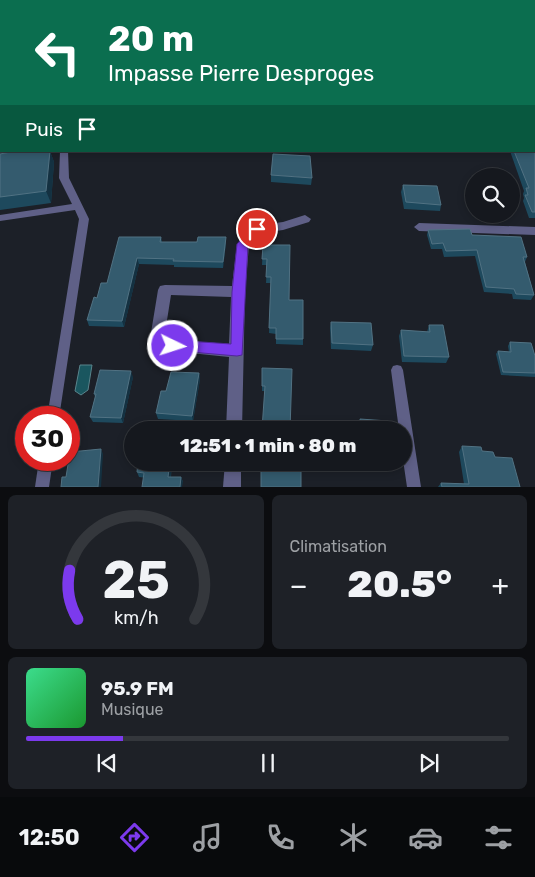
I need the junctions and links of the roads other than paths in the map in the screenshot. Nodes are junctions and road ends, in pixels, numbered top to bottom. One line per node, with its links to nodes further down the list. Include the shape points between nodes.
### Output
1 (64, 152): 2 (lane, via 64,178)
2 (77, 206): 3 (lane); 10 (lane, via 84,219)
3 (0, 218)
4 (304, 219): 7 (street, via 257,229 243,244)
5 (418, 227): 6 (lane)
6 (535, 232)
7 (238, 292): 8 (street); 8 (street, via 165,290 156,345)
8 (237, 350): 11 (street)
9 (397, 370): 16 (lane)
10 (55, 406)
11 (234, 421)
12 (44, 471): 14 (lane)
13 (233, 471): 15 (street)
14 (42, 487)
15 (232, 487)
16 (414, 487)

